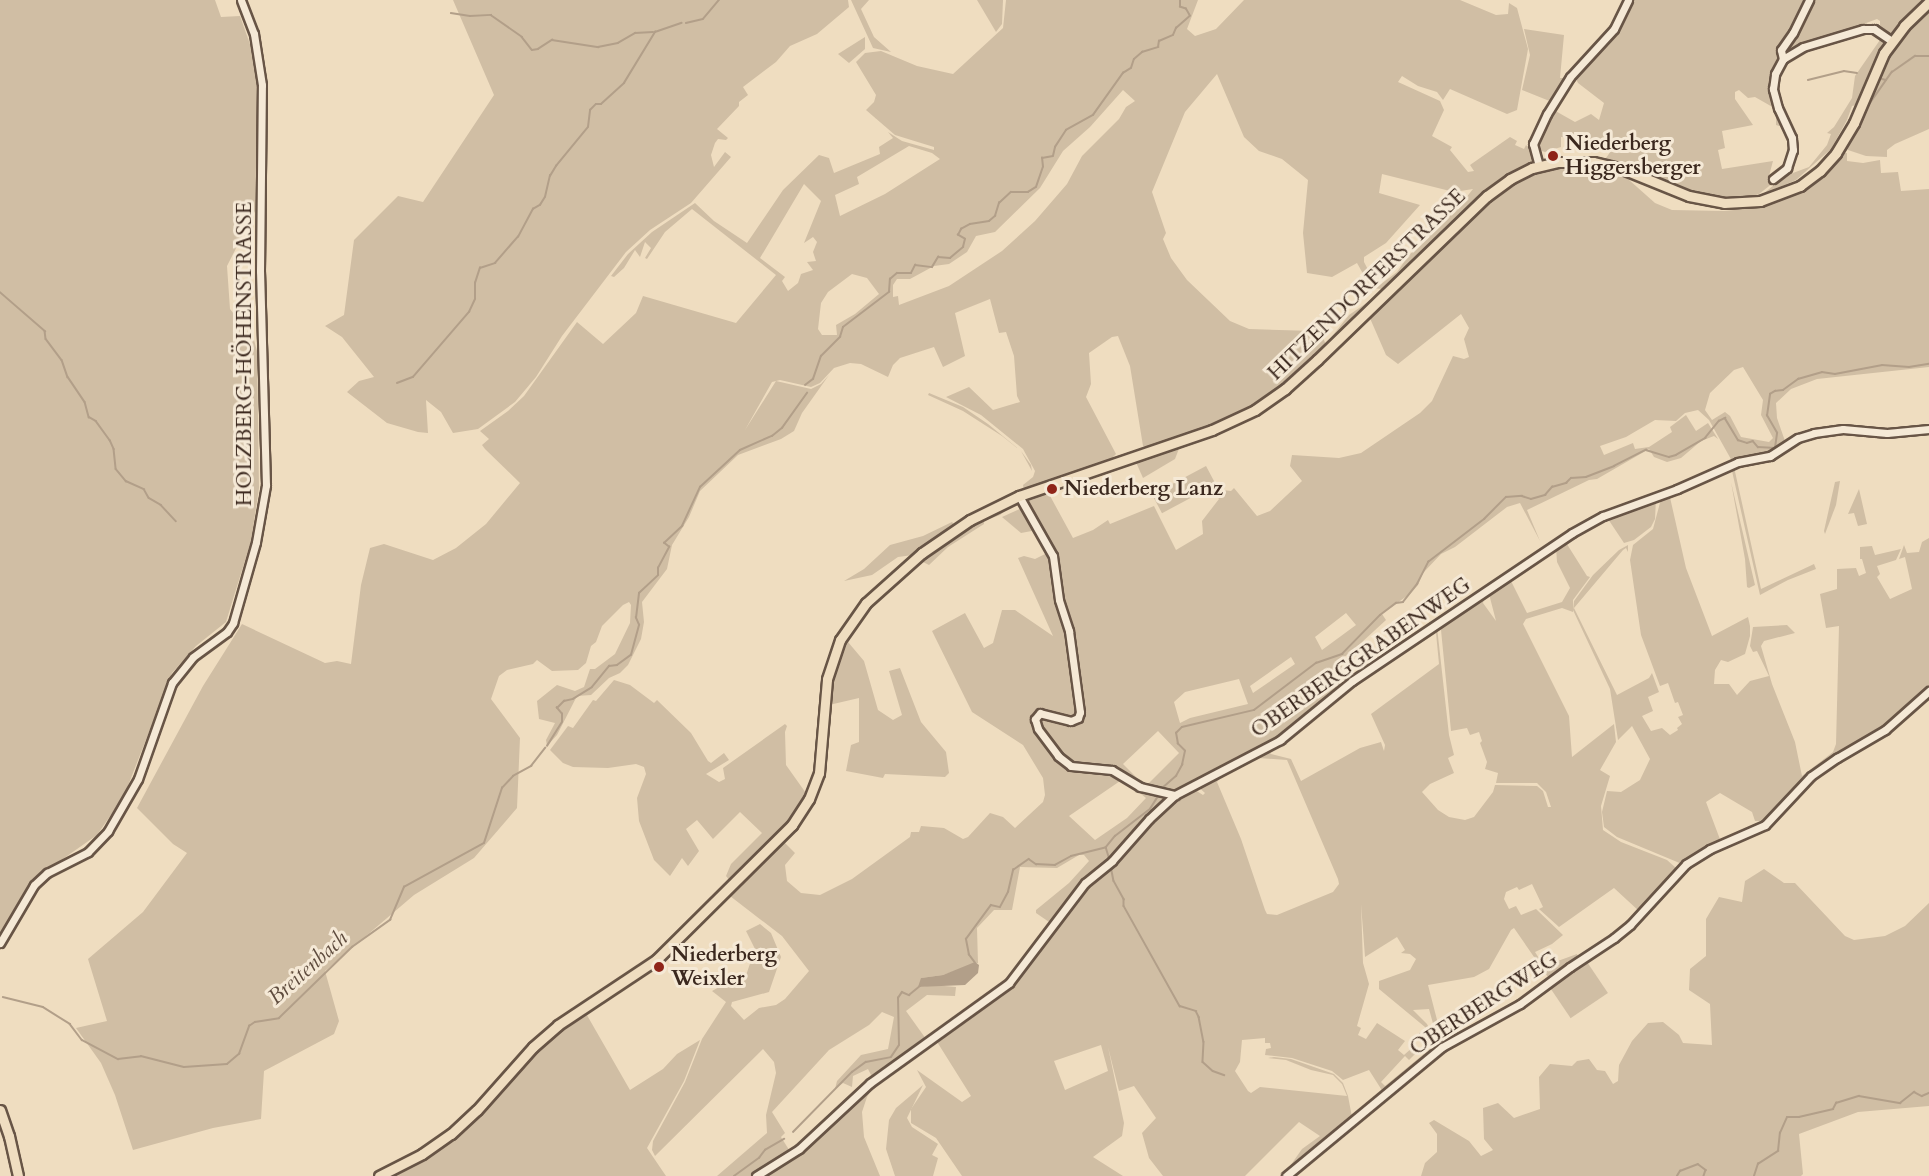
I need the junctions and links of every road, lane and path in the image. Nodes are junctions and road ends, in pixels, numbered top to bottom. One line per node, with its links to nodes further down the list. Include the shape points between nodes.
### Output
1 (241, 0): 13 (street, HOLZBERG-HÖHENSTRASSE, via 258,49 262,101 260,272 266,485 249,569 231,628 193,657 172,683 138,778 108,831 94,847 47,873 34,885)
2 (1628, 0): 7 (street, via 1614,29 1570,77 1547,114 1533,144)
3 (1809, 0): 6 (street, via 1781,50)
4 (1929, 2): 5 (main road, HITZENDORFERSTRASSE)
5 (1892, 41): 6 (street, via 1874,28 1863,28 1803,47); 7 (main road, HITZENDORFERSTRASSE, via 1836,153 1807,181 1776,197 1752,203 1716,203 1601,163 1575,160)
6 (1783, 59): 8 (street, via 1773,89 1793,150 1787,168)
7 (1539, 165): 10 (main road, HITZENDORFERSTRASSE, via 1486,196 1309,368 1262,406 1212,430)
8 (1773, 179)
9 (1929, 429): 12 (street, OBERBERGGRABENWEG, via 1814,433 1770,456 1738,462 1603,516 1400,647 1280,740)
10 (1019, 496): 12 (street, via 1053,556 1080,712 1071,721 1040,713 1035,717 1037,726 1066,763 1112,770 1136,785); 16 (main road, HITZENDORFERSTRASSE, via 970,520 928,548 890,579 853,619 829,671 822,757 815,786 802,812 784,834 656,960 551,1031 451,1134)
11 (1929, 691): 18 (street, OBERBERGWEG, via 1885,730 1811,776 1765,825 1686,864 1614,939 1520,1004 1440,1048)
12 (1175, 795): 17 (street, OBERBERGGRABENWEG, via 1112,861 1085,883 1009,983 870,1083 799,1149)
13 (0, 943)
14 (0, 1110): 15 (main road)
15 (18, 1176)
16 (379, 1176)
17 (756, 1176)
18 (1286, 1176)

